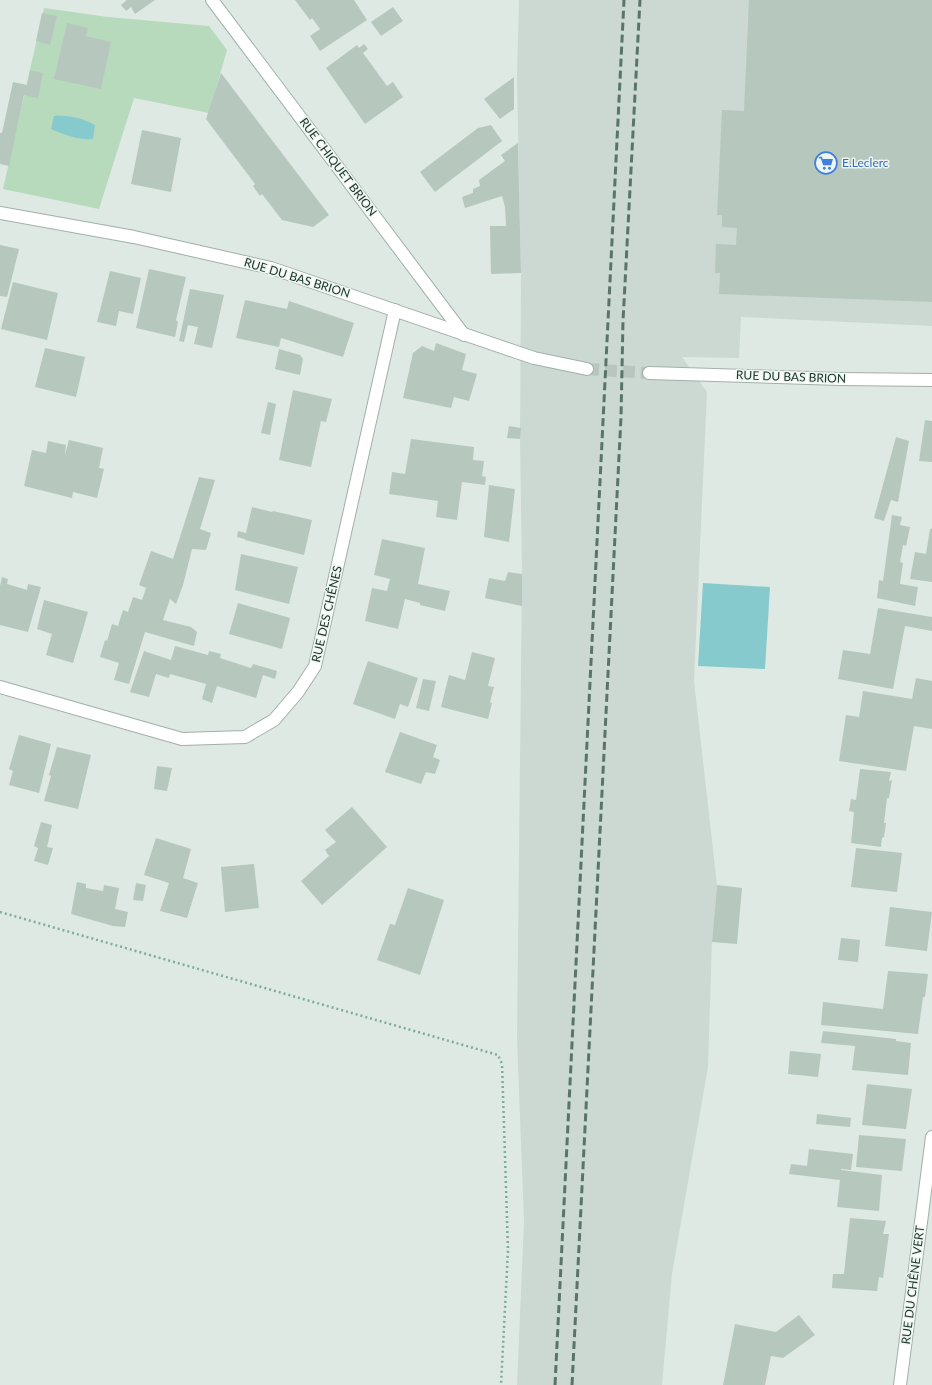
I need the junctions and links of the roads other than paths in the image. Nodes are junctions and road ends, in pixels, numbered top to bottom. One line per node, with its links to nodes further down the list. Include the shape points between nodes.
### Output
1 (212, 0): 4 (street, RUE CHIQUET BRION)
2 (0, 213): 3 (street, RUE DU BAS BRION, via 134,237 271,268)
3 (396, 310): 4 (street, RUE DU BAS BRION); 8 (street, RUE DES CHÊNES, via 315,666 298,692 274,720 245,737 182,739)
4 (464, 335): 5 (street, RUE DU BAS BRION, via 534,358)
5 (587, 368)
6 (649, 373): 7 (street, RUE DU BAS BRION)
7 (932, 380)
8 (0, 687)
9 (932, 1137): 10 (street, RUE DU CHÊNE VERT)
10 (900, 1385)

